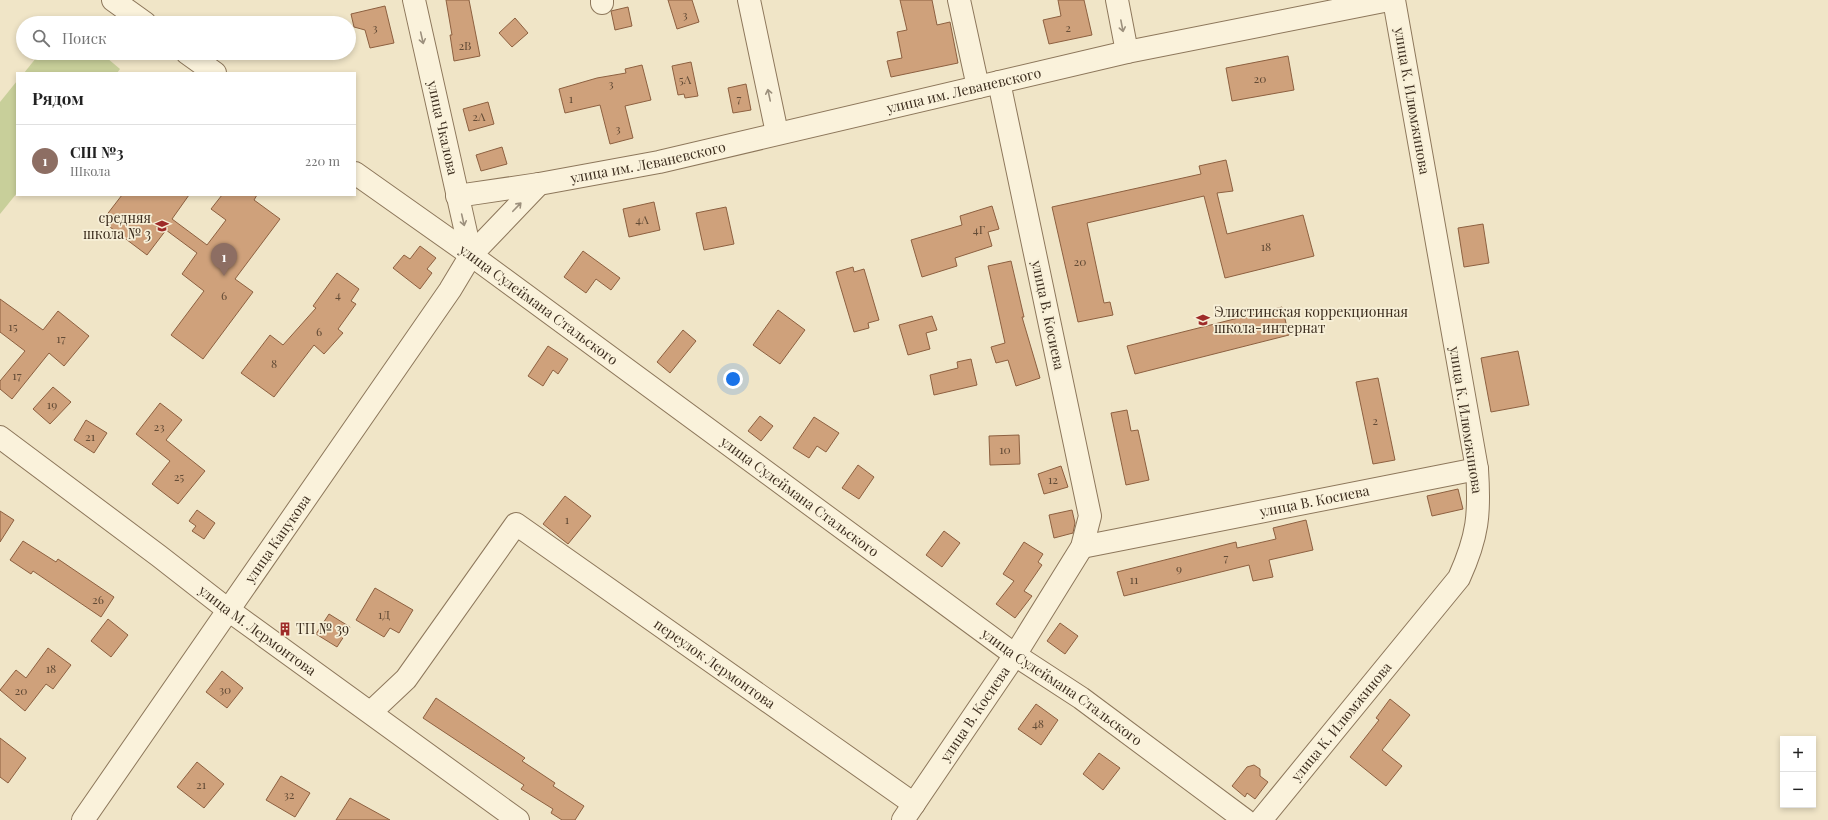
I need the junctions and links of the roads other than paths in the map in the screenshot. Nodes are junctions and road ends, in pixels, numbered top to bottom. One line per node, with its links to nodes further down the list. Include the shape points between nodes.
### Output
1 (113, 0): 8 (street)
2 (414, 0): 17 (street, улица Чкалова, one-way to 17)
3 (749, 0): 14 (street, one-way to 3)
4 (959, 0): 13 (street)
5 (1117, 0): 9 (street, one-way to 9)
6 (1389, 0): 9 (street, улица им. Леваневского)
7 (1394, 0): 20 (street, улица К. Илюмжинова)
8 (136, 16)
9 (1127, 52): 12 (street, улица им. Леваневского)
10 (198, 60): 11 (street)
11 (215, 72)
12 (999, 82): 13 (street, улица им. Леваневского); 21 (street, улица В. Косиева, via 1090,516)
13 (978, 86): 14 (street, улица им. Леваневского)
14 (777, 133): 16 (street, улица им. Леваневского, via 659,162)
15 (356, 174): 18 (street, улица Сулеймана Стальского)
16 (539, 184): 17 (street, улица им. Леваневского); 18 (street, one-way to 16)
17 (457, 196): 18 (street, улица Чкалова, one-way to 18)
18 (471, 255): 22 (street, улица Канукова, via 450,290); 23 (street, улица Сулеймана Стальского)
19 (0, 437): 22 (street, улица М. Лермонтова)
20 (1477, 469): 21 (street, улица В. Косиева); 29 (street, улица К. Илюмжинова, via 1477,523 1471,551 1459,578)
21 (1082, 547): 23 (street, улица В. Косиева)
22 (227, 609): 24 (street, улица М. Лермонтова); 26 (street, улица Канукова)
23 (1015, 656): 25 (street, улица В. Косиева); 28 (street, улица Сулеймана Стальского, via 1081,698)
24 (371, 712): 25 (street, переулок Лермонтова, via 406,679 516,524); 27 (street, улица М. Лермонтова)
25 (908, 812)
26 (83, 820)
27 (518, 820)
28 (1245, 820)
29 (1261, 820)

